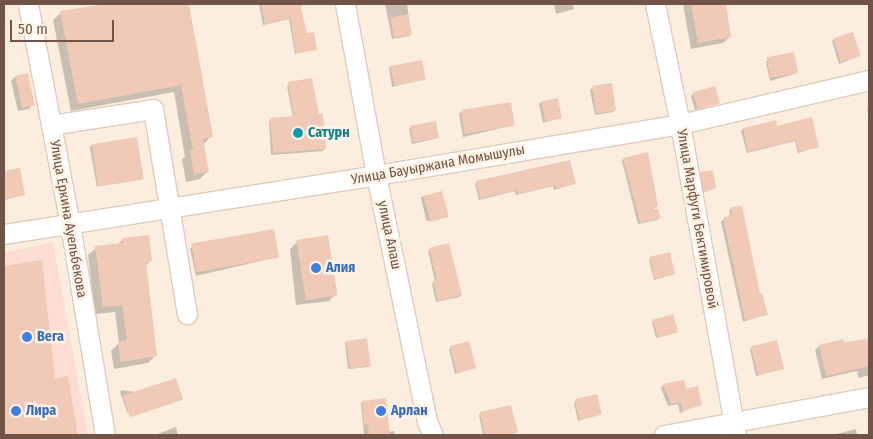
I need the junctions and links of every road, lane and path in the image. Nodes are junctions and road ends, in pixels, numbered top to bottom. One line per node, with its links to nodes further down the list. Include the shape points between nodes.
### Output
1 (28, 4): 6 (street, Улица Еркина Ауельбекова)
2 (345, 4): 7 (street, улица Алаш)
3 (655, 4): 5 (street, Улица Марфуги Бектимировой)
4 (869, 80): 5 (street, Улица Бауыржана Момышулы)
5 (680, 124): 7 (street, Улица Бауыржана Момышулы); 13 (street, Улица Марфуги Бектимировой)
6 (51, 125): 8 (street, via 153,109); 9 (street, Улица Еркина Ауельбекова)
7 (376, 175): 8 (street, Улица Бауыржана Момышулы); 15 (street, улица Алаш, via 427,422)
8 (171, 208): 9 (street, Улица Бауыржана Момышулы); 11 (street)
9 (70, 224): 10 (street, Улица Бауыржана Момышулы); 14 (street, Улица Еркина Ауельбекова)
10 (4, 234)
11 (187, 314)
12 (869, 397): 13 (street)
13 (734, 429): 16 (street)
14 (105, 435)
15 (433, 435)
16 (664, 435)

